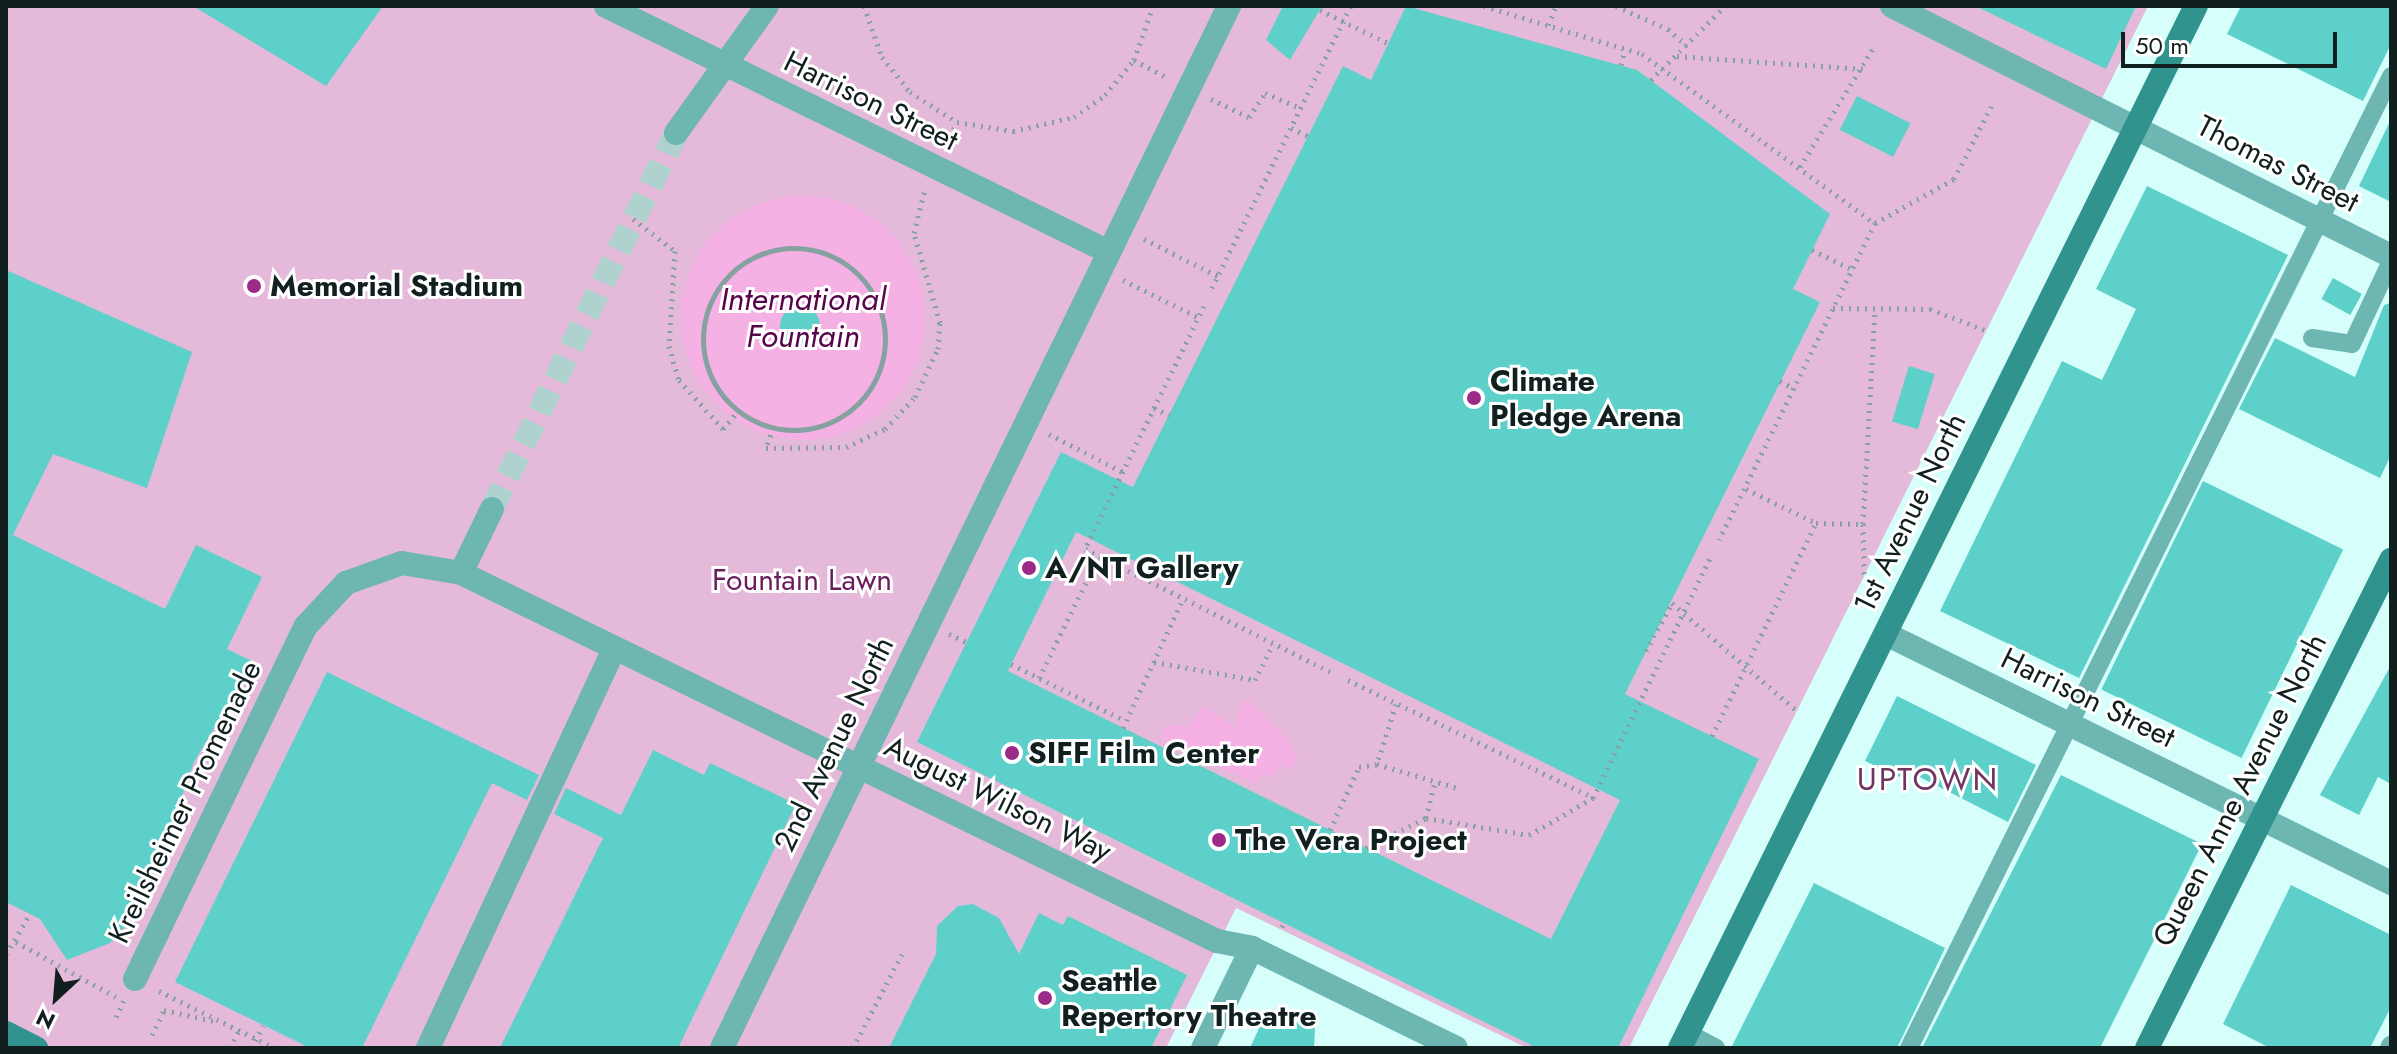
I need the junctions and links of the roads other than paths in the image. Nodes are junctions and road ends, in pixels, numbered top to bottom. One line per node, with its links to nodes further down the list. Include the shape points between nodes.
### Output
1 (606, 6): 6 (street, Harrison Street)
2 (767, 6): 6 (street)
3 (1229, 6): 12 (street, 2nd Avenue North)
4 (1892, 6): 8 (street, Thomas Street)
5 (2196, 6): 8 (main road, 1st Avenue North)
6 (725, 66): 9 (street); 12 (street, Harrison Street, via 936,168)
7 (2391, 76): 10 (lane)
8 (2136, 128): 10 (street, Thomas Street); 17 (main road, 1st Avenue North)
9 (676, 133)
10 (2319, 221): 11 (street, Thomas Street); 19 (lane, via 2269,307)
11 (2391, 259): 13 (lane, via 2352,344)
12 (1105, 260): 20 (street, 2nd Avenue North)
13 (2312, 338)
14 (492, 509): 16 (street)
15 (2391, 560): 21 (main road, Queen Anne Avenue North)
16 (461, 573): 18 (street, August Wilson Way); 24 (street, Kreilsheimer Promenade, via 402,563 373,570 323,602 292,653)
17 (1886, 634): 19 (street, Harrison Street); 26 (main road, 1st Avenue North)
18 (613, 651): 20 (street, August Wilson Way); 28 (street)
19 (2070, 724): 21 (street, Harrison Street); 33 (lane)
20 (859, 767): 23 (street, August Wilson Way, via 1217,941); 29 (street, 2nd Avenue North)
21 (2262, 819): 22 (street, Harrison Street); 34 (main road, Queen Anne Avenue North)
22 (2391, 883)
23 (1252, 948): 30 (street); 31 (street, August Wilson Way)
24 (130, 990)
25 (6, 1033): 27 (main road)
26 (1684, 1041): 32 (lane)
27 (36, 1048)
28 (428, 1048)
29 (722, 1048)
30 (1203, 1048)
31 (1456, 1048)
32 (1716, 1048)
33 (1909, 1048)
34 (2147, 1048)

